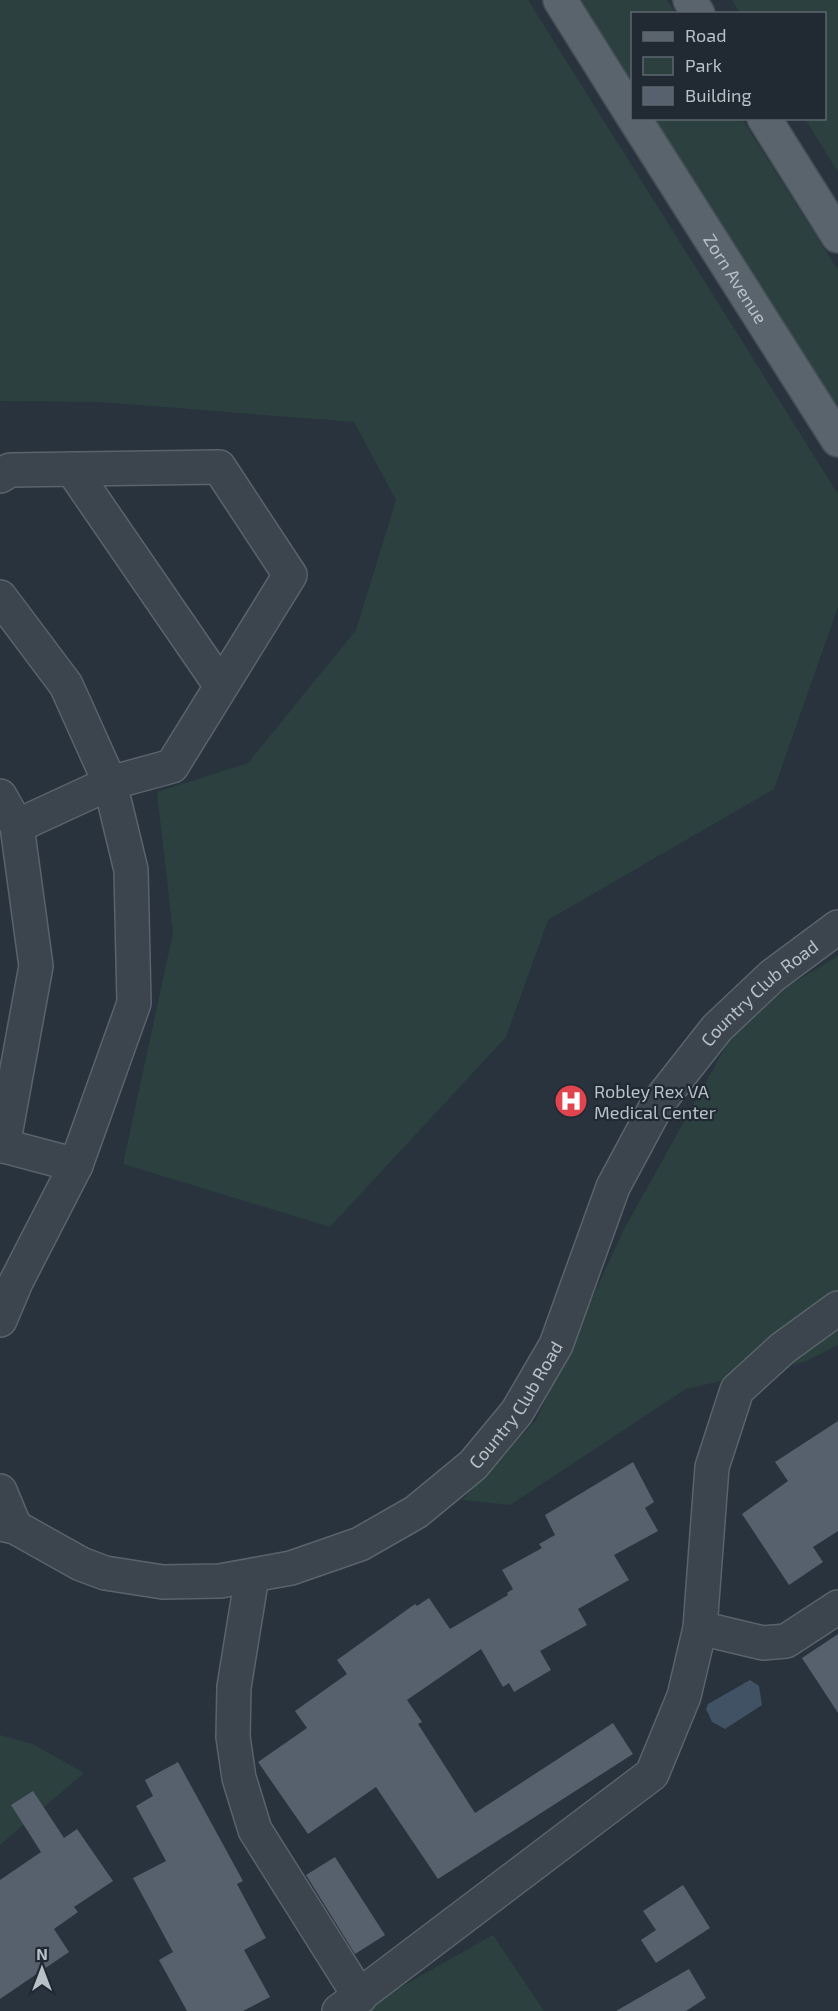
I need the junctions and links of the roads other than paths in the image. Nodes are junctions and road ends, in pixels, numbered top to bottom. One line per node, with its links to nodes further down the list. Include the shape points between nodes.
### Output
1 (560, 0): 2 (main road, Zorn Avenue)
2 (631, 112)
3 (636, 120): 6 (main road, Zorn Avenue)
4 (765, 120): 5 (main road)
5 (838, 236)
6 (838, 440)
7 (72, 469): 8 (street, via 10,470); 10 (street); 10 (street, via 219,467 290,575)
8 (0, 476)
9 (0, 597): 11 (street, via 66,685)
10 (221, 686): 11 (street, via 172,766)
11 (110, 783): 13 (street); 16 (street, via 131,870 134,1003)
12 (0, 796): 13 (street)
13 (17, 826): 15 (street, via 36,966)
14 (838, 927): 21 (street, Country Club Road, via 772,976 717,1028 658,1103 613,1186 556,1345 517,1412 493,1443 416,1512 360,1544 291,1569)
15 (1, 1145): 16 (street)
16 (76, 1166): 18 (street, via 15,1282)
17 (838, 1308): 23 (street, via 783,1348 736,1390 712,1467)
18 (1, 1317)
19 (0, 1491): 20 (street)
20 (8, 1525): 21 (street, Country Club Road, via 105,1573 163,1582)
21 (252, 1576): 24 (street, via 234,1687 233,1737 239,1778 255,1830)
22 (838, 1607): 23 (street, via 786,1641 763,1643)
23 (700, 1628): 24 (street, via 684,1696 651,1774)
24 (350, 2004)

